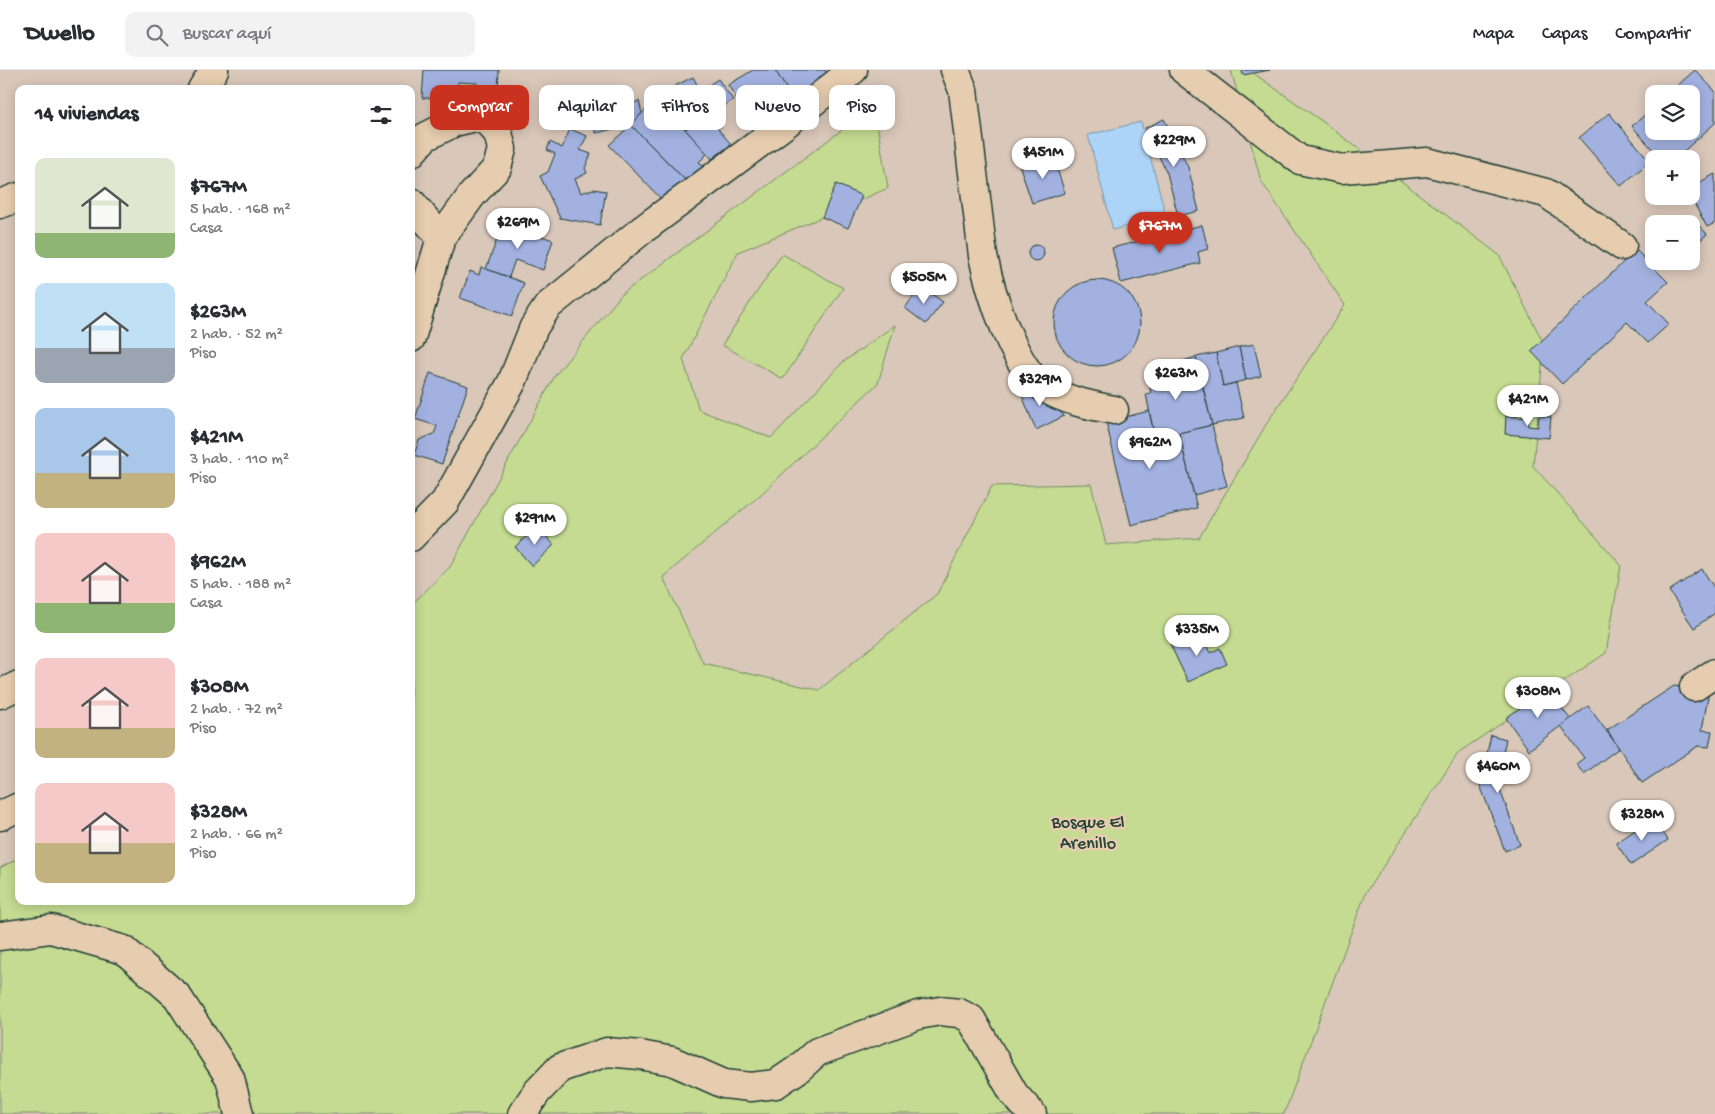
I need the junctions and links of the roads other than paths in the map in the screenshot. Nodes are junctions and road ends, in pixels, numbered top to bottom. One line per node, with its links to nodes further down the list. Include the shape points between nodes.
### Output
1 (214, 70): 5 (street)
2 (853, 70): 14 (street, via 642,230 548,306 534,327 512,382 445,502)
3 (955, 70): 13 (street, via 963,90 984,264 1013,347 1043,388 1077,403)
4 (1184, 70): 11 (street, via 1300,160 1342,169 1427,162 1546,192)
5 (205, 85)
6 (415, 149): 10 (street, via 425,138 456,122 476,117 488,122 498,133 502,149 497,168 472,195)
7 (15, 198): 8 (street)
8 (0, 204)
9 (415, 207): 10 (street)
10 (441, 238): 12 (street)
11 (1622, 246)
12 (415, 325)
13 (1114, 410)
14 (415, 533)
15 (15, 688): 16 (street)
16 (0, 694)
17 (15, 809): 18 (street)
18 (0, 816)
19 (0, 936): 20 (street, via 52,929 124,950 177,996 230,1078)
20 (240, 1114)
21 (522, 1114): 22 (street, via 560,1068 607,1052 672,1061 724,1084 751,1087 776,1084 817,1052 940,1011 959,1013 972,1020 1014,1094)
22 (1032, 1114)

